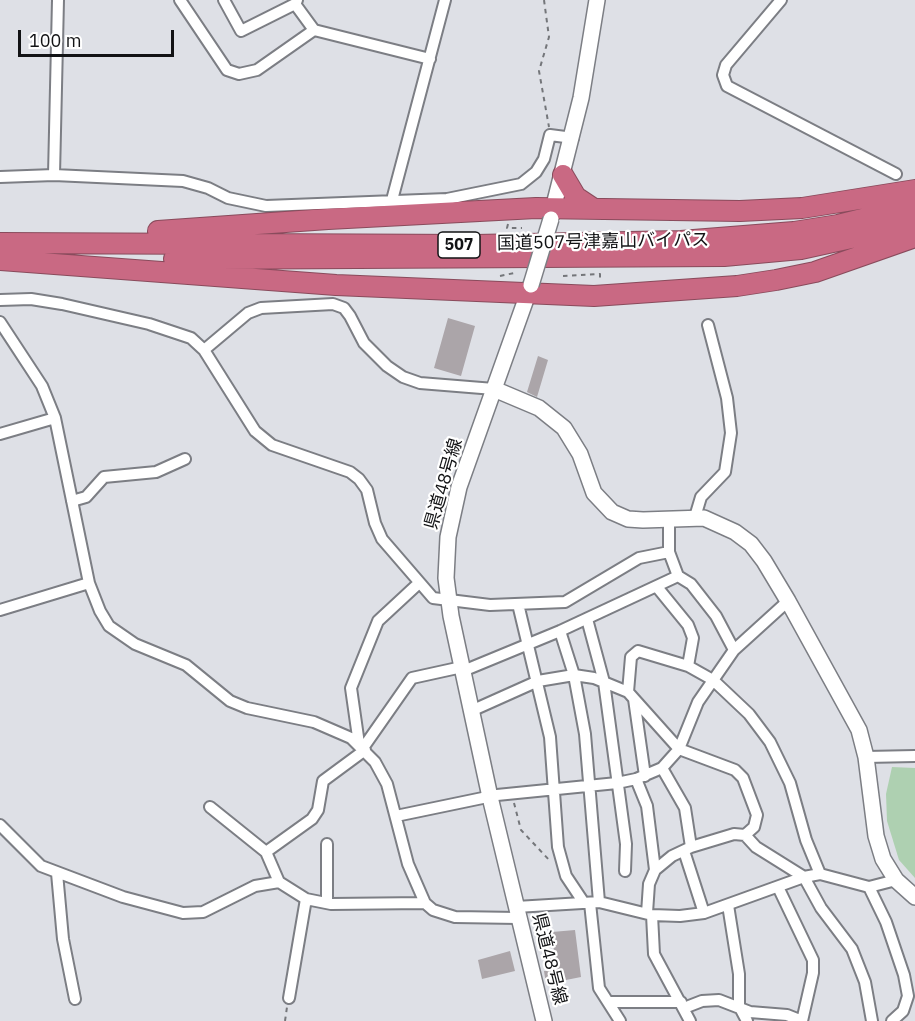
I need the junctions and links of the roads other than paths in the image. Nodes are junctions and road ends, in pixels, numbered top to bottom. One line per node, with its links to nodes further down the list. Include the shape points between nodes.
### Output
1 (58, 0): 12 (street)
2 (180, 0): 8 (street, via 227,70 239,74 257,70)
3 (224, 0): 7 (street, via 241,32)
4 (445, 0): 9 (street)
5 (597, 0): 10 (main road, 県道48号線)
6 (781, 0): 11 (street, via 726,64 723,75 727,86)
7 (296, 2): 8 (street)
8 (314, 30): 9 (street)
9 (430, 59): 16 (street)
10 (573, 138): 13 (main road, 県道48号線); 16 (street, via 550,135 544,159 521,184 447,199)
11 (896, 174)
12 (54, 175): 14 (street); 16 (street, via 183,181 228,198 266,206)
13 (563, 175): 18 (highway, via 576,197); 19 (main road, 県道48号線)
14 (0, 177)
15 (915, 190): 18 (highway, via 802,208 740,212)
16 (392, 200)
17 (915, 206): 22 (highway, 国道507号津嘉山バイパス / 507, via 794,232 681,241 475,245)
18 (591, 207): 19 (highway)
19 (552, 214): 22 (highway, via 339,218); 24 (main road, 県道48号線, bridge)
20 (915, 224): 23 (highway, 国道507号津嘉山バイパス / 507, via 801,249 700,257)
21 (915, 237): 24 (highway, via 814,272 737,286 594,296)
22 (0, 242)
23 (0, 260): 24 (highway, via 336,285)
24 (530, 290): 29 (main road, 県道48号線)
25 (0, 300): 28 (street, via 31,299 149,324 191,338)
26 (0, 322): 30 (street, via 42,386)
27 (708, 325): 34 (street, via 727,398 731,433 725,472 701,497)
28 (204, 350): 29 (street, via 248,313 261,308 333,304 344,308 364,343 403,377 420,383); 39 (street, via 255,432 272,445 350,472 358,479 367,490 382,539)
29 (494, 389): 35 (main road, via 539,408 564,428 580,454 594,493 612,512 628,519); 41 (main road, 県道48号線, via 451,519 447,555)
30 (55, 418): 31 (street); 33 (street)
31 (0, 434)
32 (185, 459): 33 (street, via 156,472 104,477 86,497)
33 (72, 501): 38 (street)
34 (695, 517): 35 (main road); 42 (main road, via 715,521 751,544)
35 (669, 518): 36 (street)
36 (669, 552): 37 (street); 43 (street, via 639,558 565,602)
37 (678, 576): 40 (street); 48 (street, via 691,584 716,616)
38 (89, 583): 44 (street); 57 (street, via 100,611 120,636 186,665 230,701 314,722)
39 (419, 583): 41 (street, via 433,597); 57 (street, via 378,621 351,688)
40 (657, 587): 45 (street); 49 (street, via 688,625 693,638)
41 (449, 600): 43 (street); 50 (main road, 県道48号線)
42 (788, 601): 48 (street); 60 (main road, via 859,730)
43 (519, 604): 47 (street)
44 (0, 610)
45 (587, 619): 46 (street); 54 (street)
46 (560, 631): 47 (street); 51 (street)
47 (529, 644): 50 (street); 53 (street)
48 (734, 650): 52 (street)
49 (688, 666): 52 (street); 55 (street, via 638,651 630,657)
50 (462, 669): 56 (main road, 県道48号線); 57 (street, via 412,678)
51 (574, 675): 53 (street); 54 (street); 64 (street)
52 (713, 680): 58 (street, via 698,702); 77 (street, via 770,742 790,783)
53 (538, 681): 56 (street); 65 (street, via 550,737)
54 (604, 682): 55 (street); 63 (street)
55 (631, 695): 58 (street); 62 (street)
56 (471, 711): 66 (main road, 県道48号線)
57 (362, 747): 68 (street, via 387,784); 73 (street, via 322,782 318,810 312,819)
58 (679, 749): 61 (street); 70 (street, via 735,770 743,778 757,815 754,827)
59 (915, 756): 60 (street)
60 (866, 757): 79 (main road, via 876,836 883,859)
61 (662, 768): 62 (street); 72 (street, via 685,808)
62 (640, 777): 63 (street); 74 (street)
63 (617, 783): 64 (street); 75 (street, via 626,844)
64 (589, 786): 65 (street); 85 (street)
65 (552, 788): 66 (street); 85 (street, via 558,847 566,876)
66 (490, 797): 68 (street); 89 (main road, 県道48号線)
67 (210, 807): 73 (street)
68 (396, 816): 87 (street, via 408,864)
69 (0, 825): 76 (street, via 41,866)
70 (745, 835): 72 (street, via 734,834); 78 (street, via 756,847)
71 (327, 844): 86 (street)
72 (687, 849): 74 (street); 90 (street)
73 (266, 852): 80 (street)
74 (655, 870): 91 (street, via 649,884)
75 (625, 871)
76 (57, 873): 80 (street, via 183,913 203,912 255,886); 94 (street, via 63,939)
77 (820, 874): 78 (street); 82 (street)
78 (804, 877): 81 (street); 103 (street, via 821,908 852,949 865,982)
79 (896, 880): 82 (street); 83 (main road)
80 (279, 882): 84 (street)
81 (778, 887): 88 (street); 102 (street, via 813,960)
82 (869, 887): 92 (street, via 886,922)
83 (915, 897)
84 (306, 899): 86 (street); 93 (street)
85 (591, 902): 89 (street); 91 (street); 95 (street, via 599,988)
86 (327, 903): 87 (street)
87 (424, 903): 89 (street, via 455,916)
88 (728, 905): 90 (street); 97 (street, via 739,974)
89 (517, 912): 98 (main road, 県道48号線)
90 (704, 913): 91 (street)
91 (649, 914): 96 (street, via 654,954)
92 (911, 996): 104 (street)
93 (289, 998)
94 (75, 999)
95 (608, 1002): 96 (street); 99 (street)
96 (682, 1005): 97 (street, via 719,1000); 100 (street)
97 (739, 1006): 101 (street); 102 (street, via 750,1012 787,1015)
98 (544, 1021)
99 (620, 1021)
100 (690, 1021)
101 (747, 1021)
102 (802, 1021)
103 (872, 1021)
104 (892, 1021)

